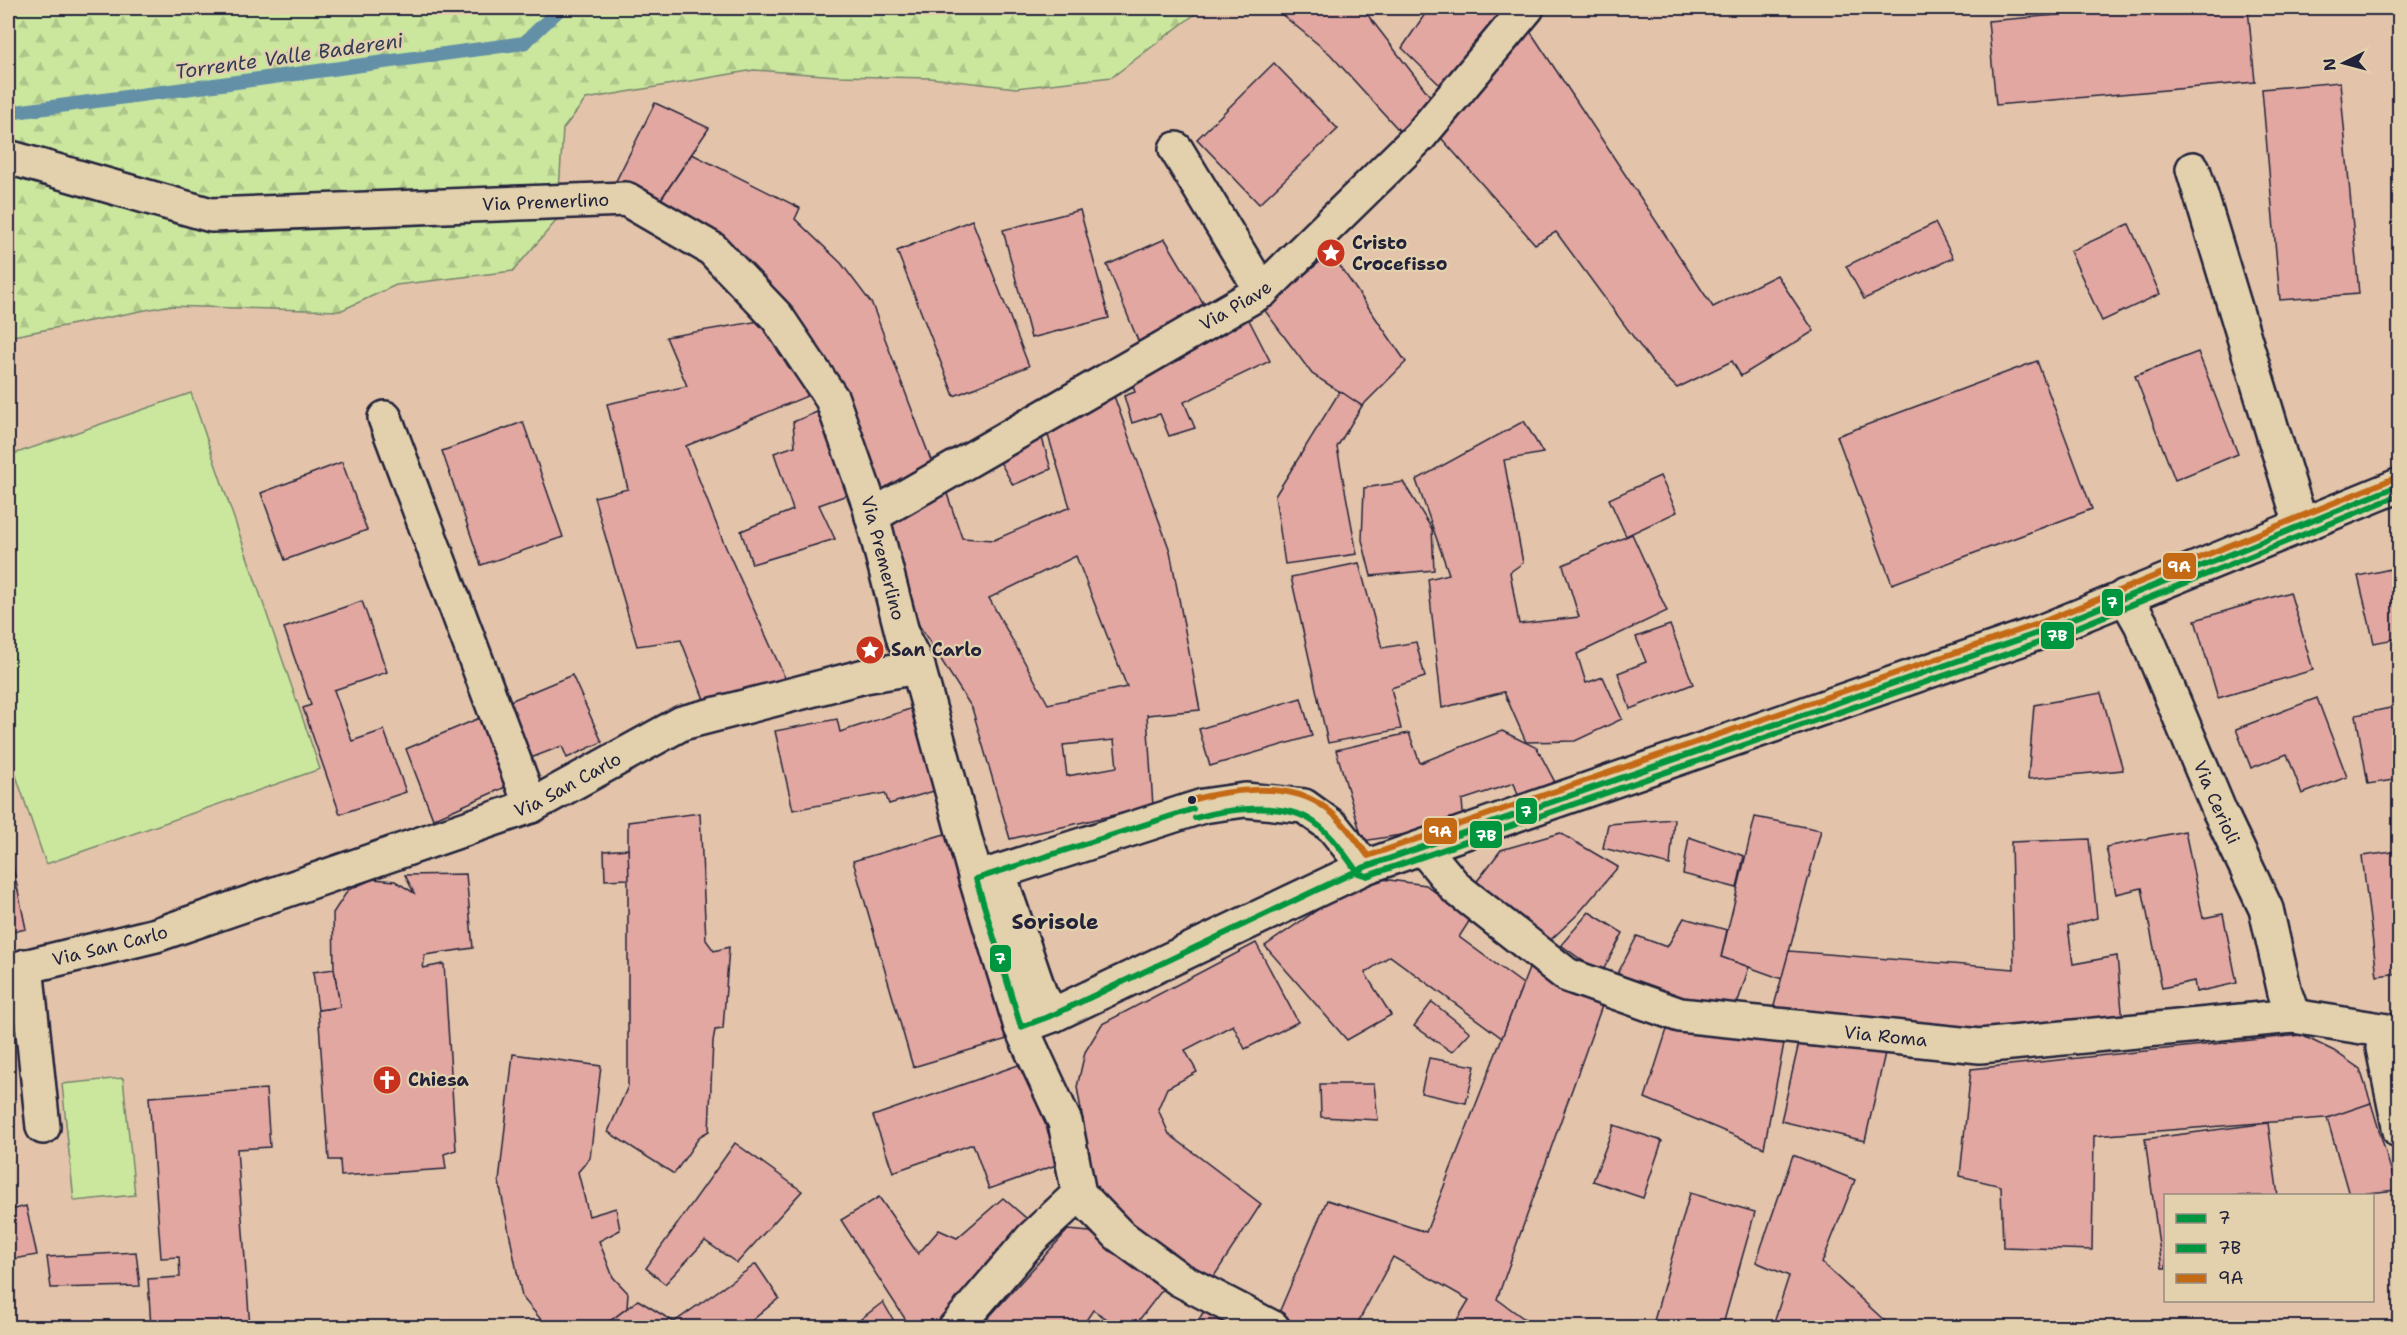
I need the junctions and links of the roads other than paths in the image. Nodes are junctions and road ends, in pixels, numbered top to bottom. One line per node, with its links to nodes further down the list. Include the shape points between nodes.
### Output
1 (1527, 8): 5 (street, Via Piave, via 1420,136)
2 (1176, 149): 5 (street)
3 (8, 157): 8 (street, Via Premerlino, via 211,215 626,199 712,249 777,317 832,399)
4 (2193, 170): 9 (street)
5 (1263, 291): 8 (street, Via Piave)
6 (385, 418): 12 (street)
7 (2400, 484): 9 (street)
8 (872, 516): 11 (street, Via Premerlino, via 904,640)
9 (2301, 525): 10 (street)
10 (2125, 596): 13 (street, via 2038,633); 18 (street, Via Cerioli, via 2141,624 2219,810 2266,909)
11 (918, 667): 12 (street, Via San Carlo, via 865,676 682,723); 15 (street)
12 (531, 806): 16 (street, Via San Carlo, via 156,935)
13 (1424, 849): 14 (street); 18 (street, Via Roma, via 1456,888 1567,975 1680,1014 1980,1047)
14 (1365, 867): 15 (street, via 1333,827 1304,806 1245,800 1203,806); 17 (street)
15 (988, 875): 17 (street, via 1003,886 1040,993); 19 (street)
16 (17, 969): 21 (street)
17 (1053, 1015): 19 (street)
18 (2294, 1016): 20 (street, Via Roma)
19 (1021, 1027): 23 (street, via 1065,1122)
20 (2393, 1032): 22 (street, via 2383,1048)
21 (43, 1126)
22 (2400, 1131)
23 (1079, 1194): 24 (street, via 1032,1238); 25 (street, via 1119,1235 1179,1279)
24 (955, 1328)
25 (1273, 1328)

